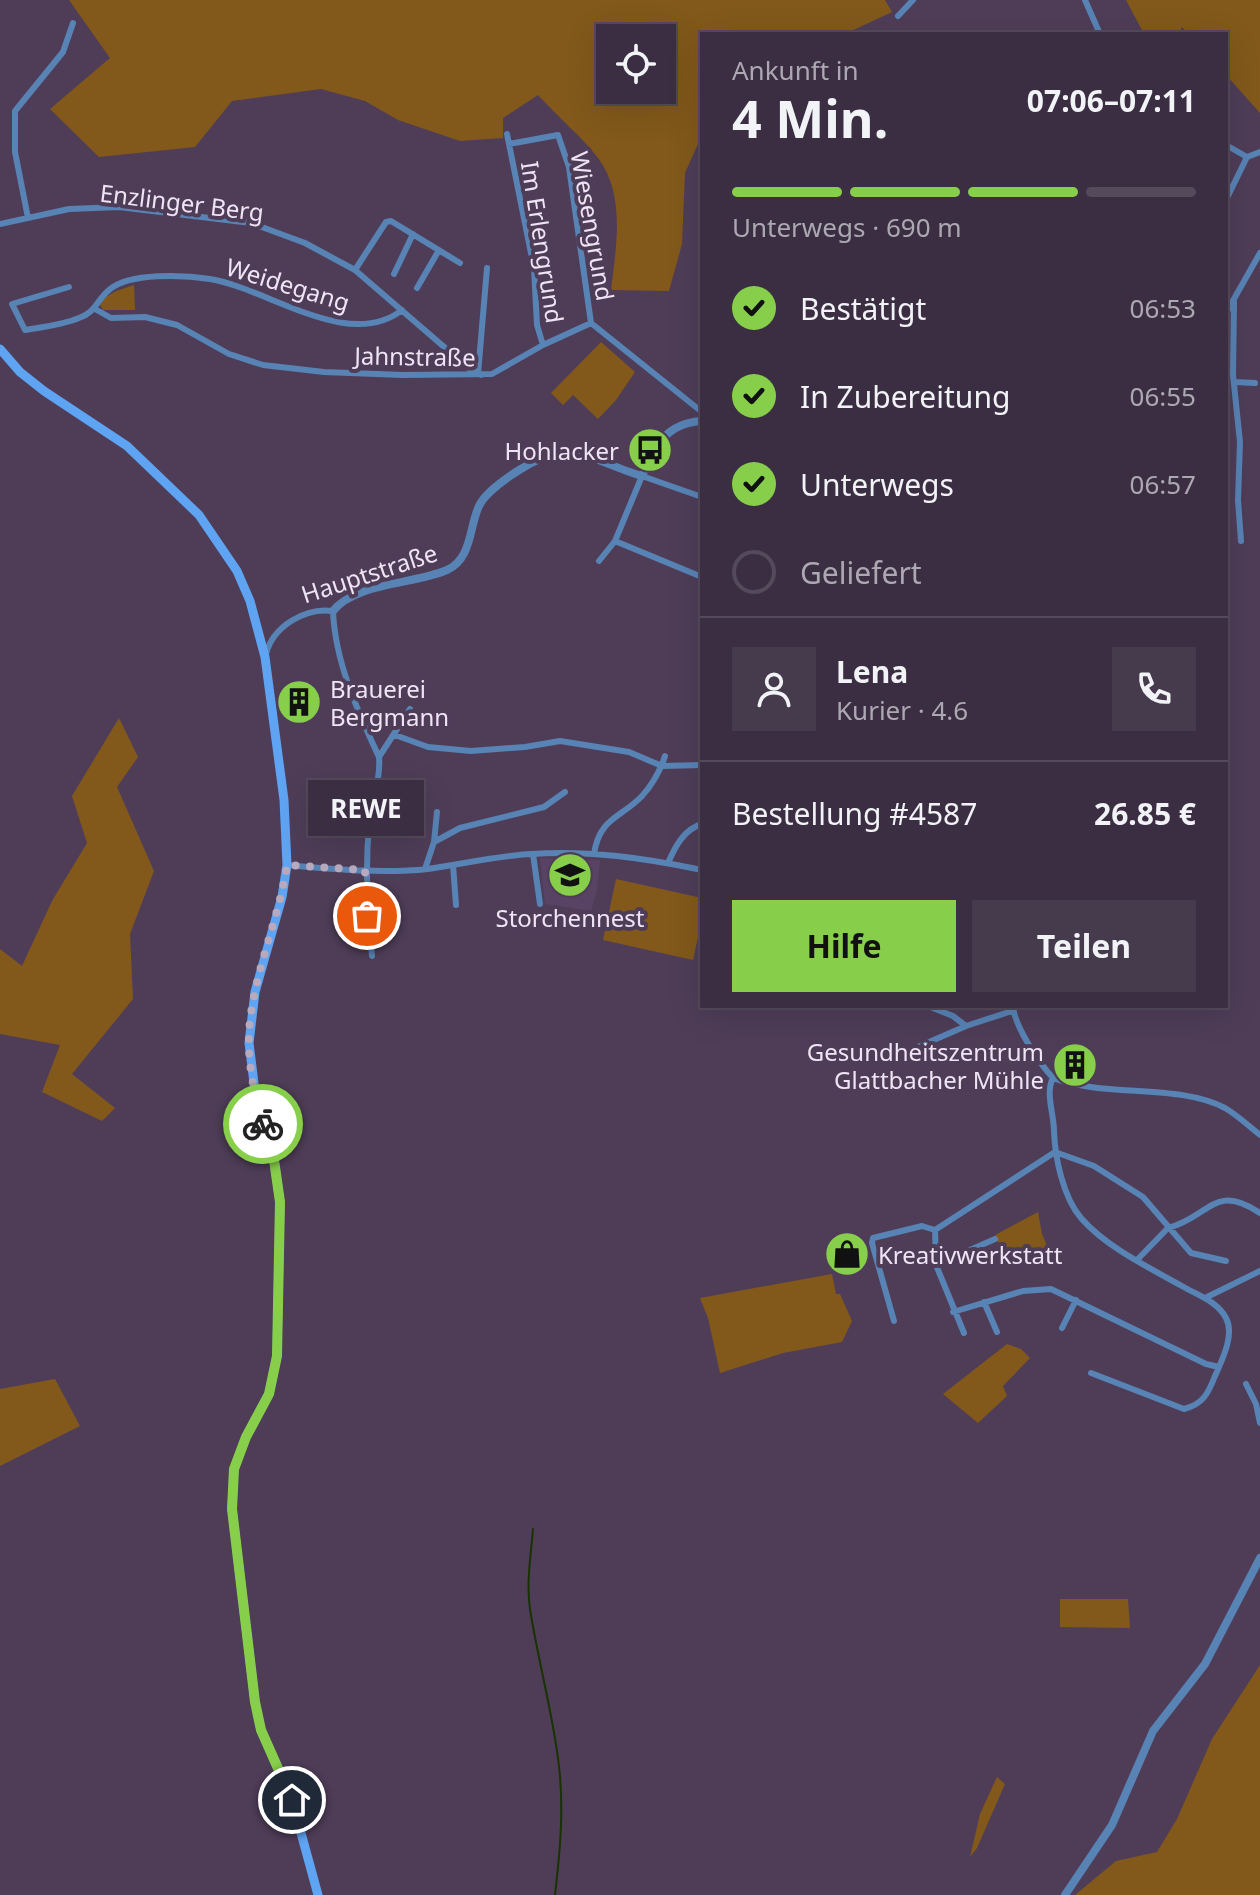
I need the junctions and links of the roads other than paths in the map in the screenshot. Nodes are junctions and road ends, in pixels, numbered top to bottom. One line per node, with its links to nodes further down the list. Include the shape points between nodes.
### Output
1 (913, 0): 3 (street)
2 (1085, 0): 5 (street)
3 (898, 16)
4 (73, 23): 13 (street, via 63,52 15,111 15,152)
5 (1099, 32)
6 (507, 134): 8 (street, Im Erlengrund)
7 (558, 135): 8 (street, Im Erlengrund); 28 (street, Wiesengrund, via 569,167)
8 (509, 144): 29 (street, Im Erlengrund)
9 (1228, 146): 11 (street)
10 (1260, 152): 11 (street)
11 (1247, 157): 12 (street)
12 (1228, 196)
13 (28, 218): 14 (street, Enzlinger Berg); 20 (street, Enzlinger Berg, via 69,209 119,207 251,223 305,243)
14 (0, 224)
15 (413, 234): 16 (street); 20 (street, via 394,221 386,222); 21 (street)
16 (439, 250): 18 (street); 23 (street)
17 (1260, 253): 24 (street)
18 (460, 263)
19 (487, 268): 31 (street)
20 (355, 270): 26 (street, Enzlinger Berg)
21 (394, 274)
22 (69, 287): 25 (street, Weidegang, via 12,304 25,330 78,319)
23 (417, 288)
24 (1234, 302): 27 (street); 32 (street)
25 (95, 309): 26 (street, Weidegang, via 112,286 179,276 249,289 296,310 340,321 377,323); 31 (street, Jahnstraße, via 111,318 145,317 177,325 229,354 263,365 324,372)
26 (402, 310): 31 (street, Enzlinger Berg)
27 (1228, 310)
28 (591, 323): 29 (street, Jahnstraße); 34 (street)
29 (543, 345): 31 (street, Jahnstraße, via 500,372)
30 (0, 349): 43 (main road, via 32,382 127,446 199,515 237,571)
31 (481, 375)
32 (1234, 382): 33 (street); 39 (street)
33 (1255, 383)
34 (700, 410)
35 (700, 421): 36 (street, via 684,422 656,445)
36 (642, 476): 37 (street); 38 (street); 42 (street, Hauptstraße, via 567,451 531,464 495,485 479,505 464,556 450,569 369,591 340,602)
37 (700, 496)
38 (615, 541): 40 (street); 41 (street)
39 (1241, 541)
40 (599, 561)
41 (700, 576)
42 (333, 611): 43 (street, Hauptstraße, via 306,613 288,624 271,639); 47 (street, via 350,691)
43 (265, 657): 57 (main road)
44 (410, 709): 45 (street)
45 (395, 735): 47 (street); 49 (street, via 428,747 471,751 560,741 629,752)
46 (665, 756): 49 (street)
47 (379, 757): 60 (street)
48 (700, 765): 49 (street)
49 (662, 766): 55 (street, via 641,798 605,825)
50 (565, 792): 53 (street, via 544,807 460,828)
51 (437, 812): 53 (street)
52 (700, 824): 56 (street, via 676,845)
53 (434, 842): 59 (street)
54 (533, 854): 55 (street); 58 (street); 62 (street)
55 (594, 854): 56 (street)
56 (668, 863): 61 (street)
57 (287, 865): 60 (street); 93 (main road, via 255,992 249,1043 280,1202 277,1356 269,1394 234,1469 232,1509 261,1730 292,1800)
58 (453, 865): 59 (street); 63 (street)
59 (425, 869): 60 (street)
60 (365, 870): 64 (street)
61 (700, 870)
62 (540, 904)
63 (456, 905)
64 (372, 956)
65 (933, 1008): 67 (street)
66 (1013, 1008): 67 (street); 69 (street)
67 (966, 1026): 68 (street, via 890,1059)
68 (861, 1062)
69 (1053, 1078): 70 (street, via 1089,1088 1204,1101 1224,1108); 71 (street, via 1048,1087)
70 (1260, 1135)
71 (1055, 1152): 73 (street, via 1094,1166 1143,1197); 74 (street); 76 (street, via 1079,1216)
72 (1260, 1213): 73 (street, via 1230,1199)
73 (1168, 1228): 76 (street); 77 (street, via 1191,1253)
74 (935, 1230): 78 (street); 84 (street, via 922,1226 873,1238)
75 (995, 1239): 78 (street)
76 (1137, 1260): 80 (street)
77 (1226, 1261)
78 (936, 1265): 83 (street)
79 (1260, 1271): 80 (street)
80 (1205, 1298): 88 (street, via 1225,1317 1230,1333)
81 (1076, 1300): 82 (street, via 1051,1289); 85 (street); 88 (street)
82 (984, 1302): 83 (street); 86 (street)
83 (953, 1312): 87 (street)
84 (894, 1321)
85 (1062, 1328)
86 (997, 1332)
87 (964, 1333)
88 (1219, 1367): 89 (street, via 1208,1395 1184,1409)
89 (1091, 1373)
90 (1246, 1384): 91 (street)
91 (1260, 1423)
92 (1260, 1559): 94 (street, via 1205,1664 1153,1731 1112,1825)
93 (318, 1895)
94 (1065, 1895)

